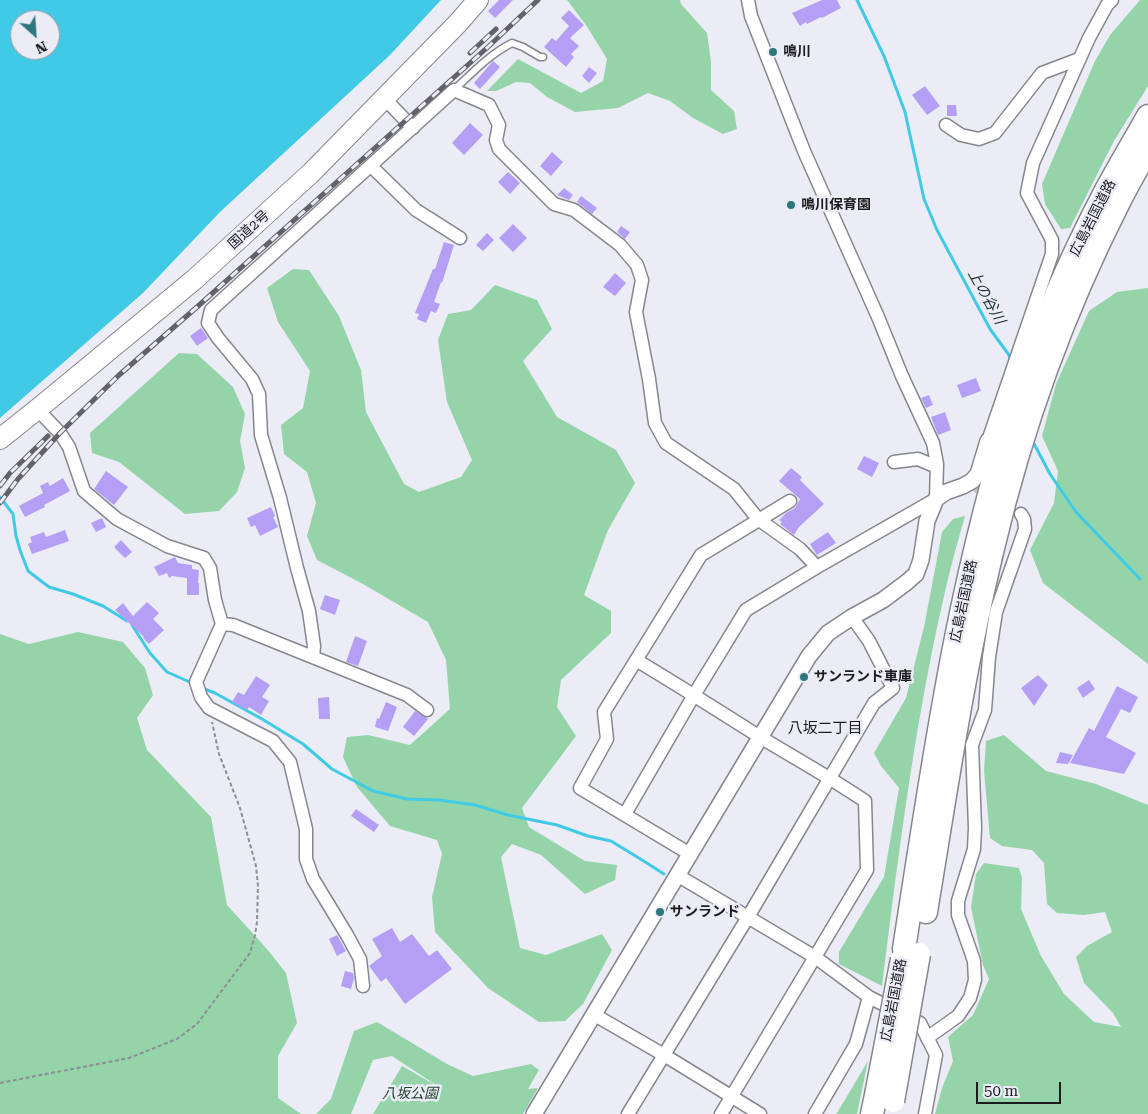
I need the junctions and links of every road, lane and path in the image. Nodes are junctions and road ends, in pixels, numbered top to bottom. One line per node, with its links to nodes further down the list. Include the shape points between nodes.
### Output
1 (478, 0): 7 (highway, 国道2号)
2 (748, 0): 18 (street, via 751,16 804,151 933,443)
3 (1112, 0): 5 (street)
4 (543, 57): 6 (lane, via 512,43)
5 (1079, 59): 9 (street, via 1042,74 995,133 978,138 961,135); 16 (street, via 1034,163 1027,193 1052,240 1052,254)
6 (454, 90): 10 (street); 22 (street, via 489,105 499,125 496,140 499,149 554,204 574,210 620,245 638,265 642,280 636,312 655,423 666,443 734,489)
7 (384, 98): 10 (street); 14 (highway, 国道2号, via 311,173 195,279)
8 (1148, 116): 37 (highway, 広島岩国道路, via 1105,192 1068,268 1025,377 990,490 955,643 923,830)
9 (946, 125)
10 (413, 128): 12 (street)
11 (1148, 150): 37 (highway, 広島岩国道路, via 1119,200 1083,275 1056,342 1020,449 993,547 974,634)
12 (371, 166): 13 (street, via 416,210); 26 (street, via 212,310 208,323 252,379 259,394 261,435 309,611)
13 (460, 238)
14 (38, 409): 15 (highway, 国道2号); 25 (street, via 69,447 84,491 117,519 167,546 204,558 210,568)
15 (0, 439)
16 (988, 441): 19 (street, via 978,474 972,481)
17 (894, 462): 18 (street, via 918,459)
18 (937, 467): 19 (street)
19 (936, 499): 23 (street); 24 (street, via 927,521 916,574 883,600)
20 (790, 501): 22 (street)
21 (1021, 514): 42 (street, via 1025,529 996,612 985,710 972,745 974,849 958,901 958,916 974,961 975,980 970,998 958,1016)
22 (758, 519): 23 (street, via 800,549); 27 (street, via 701,555)
23 (817, 567): 28 (street, via 746,610)
24 (852, 617): 31 (street, via 828,633 809,656); 32 (street, via 869,641 893,688 874,703)
25 (222, 624): 26 (street, via 233,625); 29 (street, via 196,682)
26 (313, 657): 30 (street, via 407,695)
27 (636, 660): 28 (street); 33 (street, via 604,712 608,739 580,788)
28 (694, 694): 31 (street); 33 (street)
29 (209, 708): 39 (street, via 273,741 290,762 306,829 306,859 313,879 360,959); 44 (path, via 219,754 240,808 256,866 257,922 250,953 196,1024 178,1039 130,1058)
30 (428, 710)
31 (761, 737): 32 (street); 34 (street)
32 (830, 778): 36 (street); 38 (street, via 865,801 867,870)
33 (625, 814): 34 (street)
34 (690, 854): 35 (street)
35 (677, 875): 36 (street); 41 (street)
36 (748, 917): 38 (street); 43 (street)
37 (911, 951): 46 (highway, 広島岩国道路, bridge)
38 (815, 957): 40 (street); 45 (street)
39 (363, 986)
40 (869, 997): 42 (street, via 920,1023); 51 (street, via 856,1044)
41 (593, 1014): 43 (street); 47 (street)
42 (928, 1038): 52 (street, via 936,1055)
43 (664, 1055): 45 (street); 48 (street)
44 (0, 1084)
45 (731, 1097): 49 (street); 50 (street)
46 (883, 1106)
47 (534, 1114)
48 (628, 1114)
49 (721, 1114)
50 (760, 1114)
51 (815, 1114)
52 (925, 1114)

